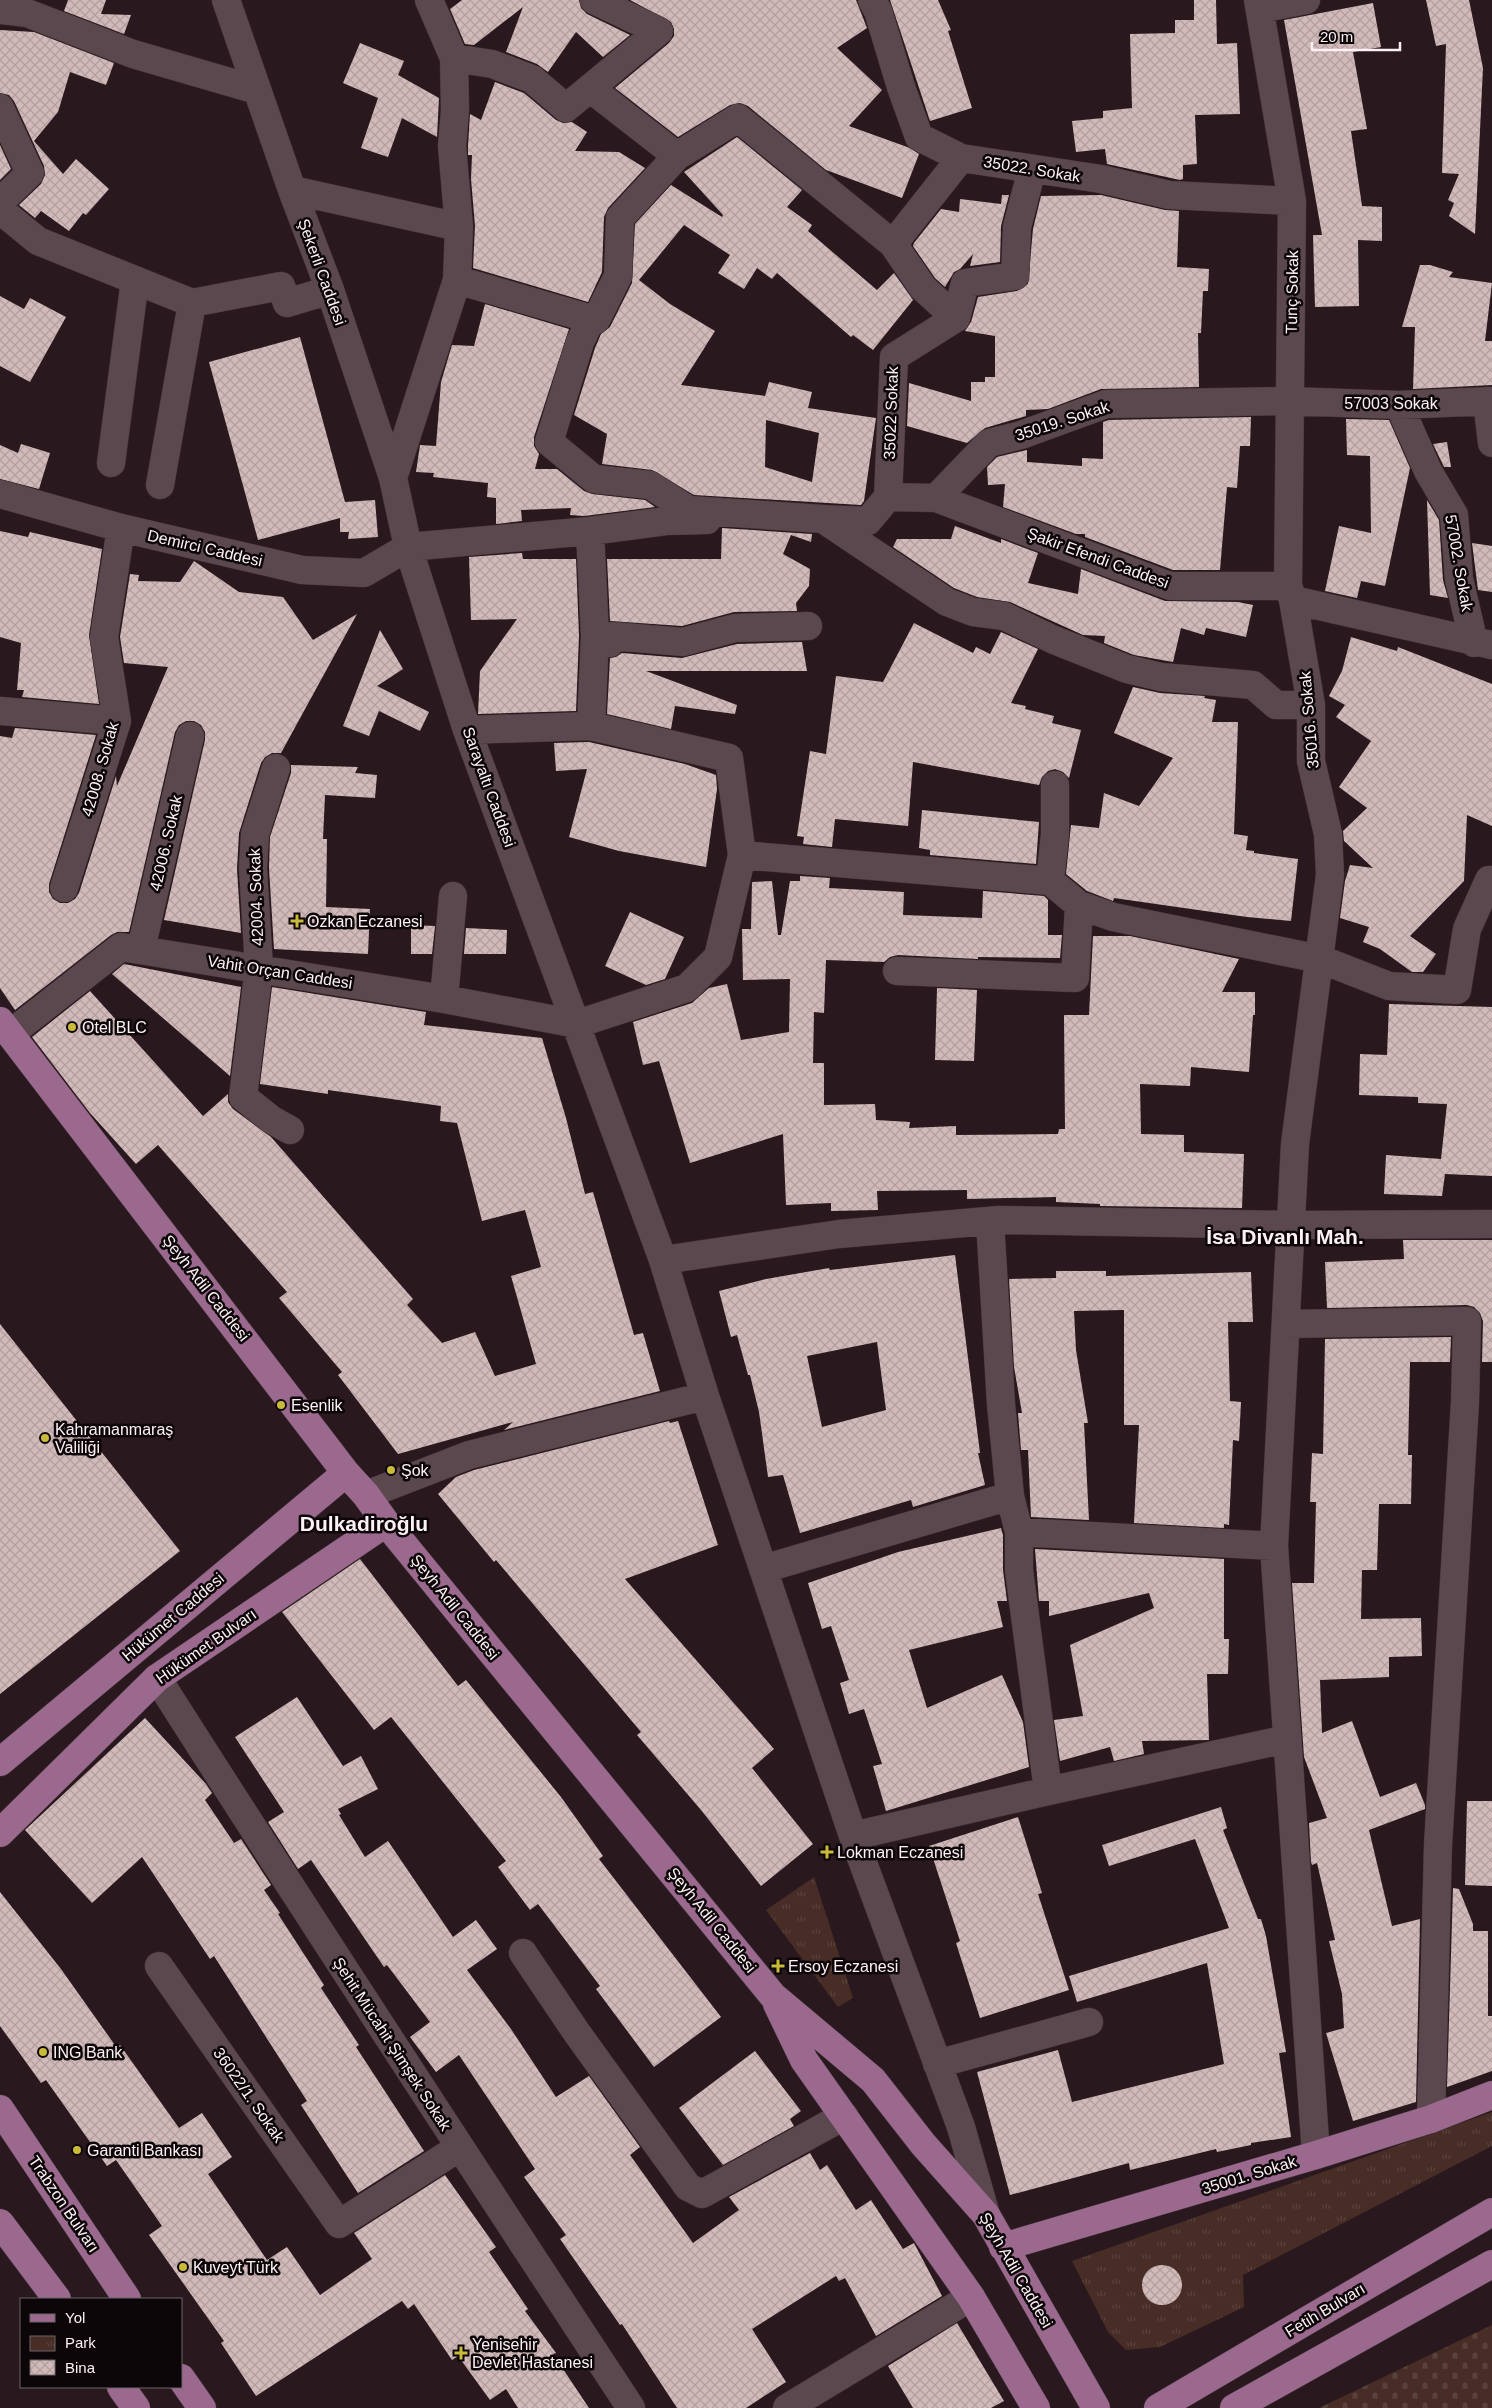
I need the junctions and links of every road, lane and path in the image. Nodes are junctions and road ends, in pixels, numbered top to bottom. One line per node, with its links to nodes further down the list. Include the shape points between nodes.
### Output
1 (226, 0): 10 (street, Şekerli Caddesi)
2 (429, 0): 8 (street)
3 (594, 0): 9 (street, via 659,31)
4 (872, 0): 13 (street, 35022. Sokak, via 919,137)
5 (1306, 0): 6 (street)
6 (1259, 5): 16 (street, Tunç Sokak)
7 (0, 10): 10 (street, via 27,13 133,54)
8 (454, 58): 9 (street, via 492,64 532,79 566,108); 19 (street, via 452,146)
9 (591, 89): 12 (street)
10 (257, 90): 15 (street, Şekerli Caddesi)
11 (0, 108): 17 (street, via 30,173)
12 (677, 156): 20 (street, via 738,118); 26 (street, via 620,218 618,276 596,320)
13 (961, 158): 14 (street, 35022. Sokak); 20 (street)
14 (1032, 169): 16 (street, 35022. Sokak, via 1101,179 1169,196); 25 (street, via 1016,227 1015,276 965,283)
15 (292, 190): 19 (street); 23 (street, Şekerli Caddesi)
16 (1292, 201): 27 (street, Tunç Sokak)
17 (0, 202)
18 (0, 210): 21 (street, via 38,240)
19 (458, 227): 22 (street)
20 (893, 244): 25 (street, via 923,288)
21 (135, 280): 24 (street); 31 (street)
22 (457, 280): 26 (street); 32 (street)
23 (330, 290): 24 (street, via 286,302 281,286); 32 (street, Şekerli Caddesi)
24 (192, 303): 33 (street)
25 (956, 318): 35 (street, 35022 Sokak, via 894,357)
26 (591, 320): 37 (street, via 580,342 549,442 594,479 650,485 689,510)
27 (1290, 401): 29 (street, 57003 Sokak); 36 (street, 35019. Sokak, via 1106,404 1021,435 989,443); 41 (street, Tunç Sokak)
28 (1490, 401): 29 (street, 57003 Sokak); 30 (street)
29 (1400, 405): 44 (street, 57002. Sokak, via 1428,471 1454,515 1459,579)
30 (1492, 443)
31 (111, 463)
32 (392, 478): 40 (street, Şekerli Caddesi)
33 (160, 485)
34 (0, 494): 38 (street, Demirci Caddesi)
35 (888, 497): 36 (street); 37 (street, via 868,521)
36 (936, 498): 41 (street, Şakir Efendi Caddesi, via 1170,586)
37 (822, 519): 39 (street, via 666,521); 45 (street, via 948,602 972,612 1004,616 1127,669 1161,677 1252,685 1276,705)
38 (121, 528): 40 (street, Demirci Caddesi, via 302,570 364,573); 47 (street, 42008. Sokak, via 104,637)
39 (590, 531): 40 (street); 43 (street)
40 (408, 547): 49 (street, Sarayaltı Caddesi)
41 (1291, 593): 44 (street, Şakir Efendi Caddesi); 45 (street, 35016. Sokak)
42 (808, 626): 43 (street, via 735,628 683,642 612,636 610,643 597,642)
43 (595, 636): 48 (street)
44 (1483, 644)
45 (1311, 705): 60 (street, 35016. Sokak, via 1311,761 1328,834 1330,875)
46 (0, 711): 47 (street)
47 (117, 721): 56 (street, 42008. Sokak)
48 (591, 726): 49 (street); 53 (street, via 729,758)
49 (467, 730): 64 (street, Sarayaltı Caddesi)
50 (190, 736): 59 (street, 42006. Sokak)
51 (276, 768): 61 (street, 42004. Sokak, via 255,834 253,868)
52 (1055, 785): 55 (street, via 1055,834)
53 (742, 855): 55 (street); 64 (street, via 718,957 687,988)
54 (1492, 880): 60 (street, via 1489,880 1467,929 1456,990 1389,986)
55 (1050, 881): 58 (street)
56 (64, 888)
57 (454, 896): 63 (street)
58 (1079, 905): 60 (street, via 1113,917); 62 (street, via 1075,978)
59 (141, 949): 61 (street, Vahit Orçan Caddesi); 65 (street, Vahit Orçan Caddesi, via 122,947)
60 (1320, 959): 69 (street, 35016. Sokak, via 1295,1144)
61 (259, 968): 63 (street, Vahit Orçan Caddesi); 66 (street, 42004. Sokak, via 243,1097)
62 (897, 971)
63 (444, 999): 64 (street, Vahit Orçan Caddesi)
64 (577, 1024): 70 (street, Sarayaltı Caddesi)
65 (5, 1028): 73 (main road, Şeyh Adil Caddesi)
66 (290, 1130)
67 (990, 1221): 69 (street); 70 (street, via 839,1234); 75 (street)
68 (1492, 1224): 69 (street)
69 (1293, 1225): 71 (street, 35016. Sokak)
70 (662, 1260): 72 (street, Sarayaltı Caddesi)
71 (1286, 1324): 78 (street, 35016. Sokak); 94 (street, via 1467,1321 1465,1412 1438,1845)
72 (705, 1396): 74 (street, via 468,1455); 79 (street, Sarayaltı Caddesi)
73 (346, 1473): 74 (main road, Şeyh Adil Caddesi); 82 (main road, Hükümet Caddesi)
74 (366, 1494): 76 (main road, Şeyh Adil Caddesi)
75 (1010, 1496): 77 (street); 79 (street)
76 (386, 1523): 80 (main road, Hükümet Bulvarı); 88 (main road, Şeyh Adil Caddesi)
77 (1019, 1532): 78 (street); 83 (street, via 1019,1570)
78 (1274, 1546): 81 (street, 35016. Sokak)
79 (763, 1569): 85 (street, Sarayaltı Caddesi)
80 (157, 1678): 84 (main road, Hükümet Bulvarı); 95 (street, Şehit Mücahit Şimşek Sokak)
81 (1287, 1739): 83 (street); 96 (street, 35016. Sokak)
82 (0, 1762)
83 (1048, 1791): 85 (street)
84 (0, 1833)
85 (853, 1836): 90 (street, Sarayaltı Caddesi)
86 (522, 1953): 93 (street, via 688,2188 702,2194)
87 (159, 1966): 95 (street, 36022/1. Sokak, via 339,2224)
88 (773, 1996): 93 (main road, Şeyh Adil Caddesi, via 804,2060); 98 (main road, Şeyh Adil Caddesi, via 874,2080 923,2144)
89 (1089, 2022): 90 (street)
90 (938, 2064): 98 (street, Sarayaltı Caddesi, via 961,2127)
91 (1492, 2096): 94 (main road, 35001. Sokak)
92 (0, 2110): 104 (main road, Trabzon Bulvarı)
93 (844, 2116): 102 (main road, Şeyh Adil Caddesi)
94 (1432, 2119): 96 (main road, 35001. Sokak)
95 (460, 2147): 110 (street, Şehit Mücahit Şimşek Sokak)
96 (1316, 2154): 100 (main road, 35001. Sokak)
97 (1492, 2212): 113 (main road, Fetih Bulvarı)
98 (986, 2215): 100 (main road, Şeyh Adil Caddesi)
99 (0, 2223): 103 (main road)
100 (1003, 2247): 112 (main road, Şeyh Adil Caddesi)
101 (1492, 2264): 114 (main road)
102 (971, 2297): 107 (main road, Şeyh Adil Caddesi); 111 (street)
103 (56, 2298)
104 (126, 2298)
105 (182, 2379): 109 (main road)
106 (123, 2388): 108 (main road)
107 (1028, 2405)
108 (136, 2408)
109 (202, 2408)
110 (631, 2408)
111 (787, 2408)
112 (1096, 2408)
113 (1158, 2408)
114 (1234, 2408)

